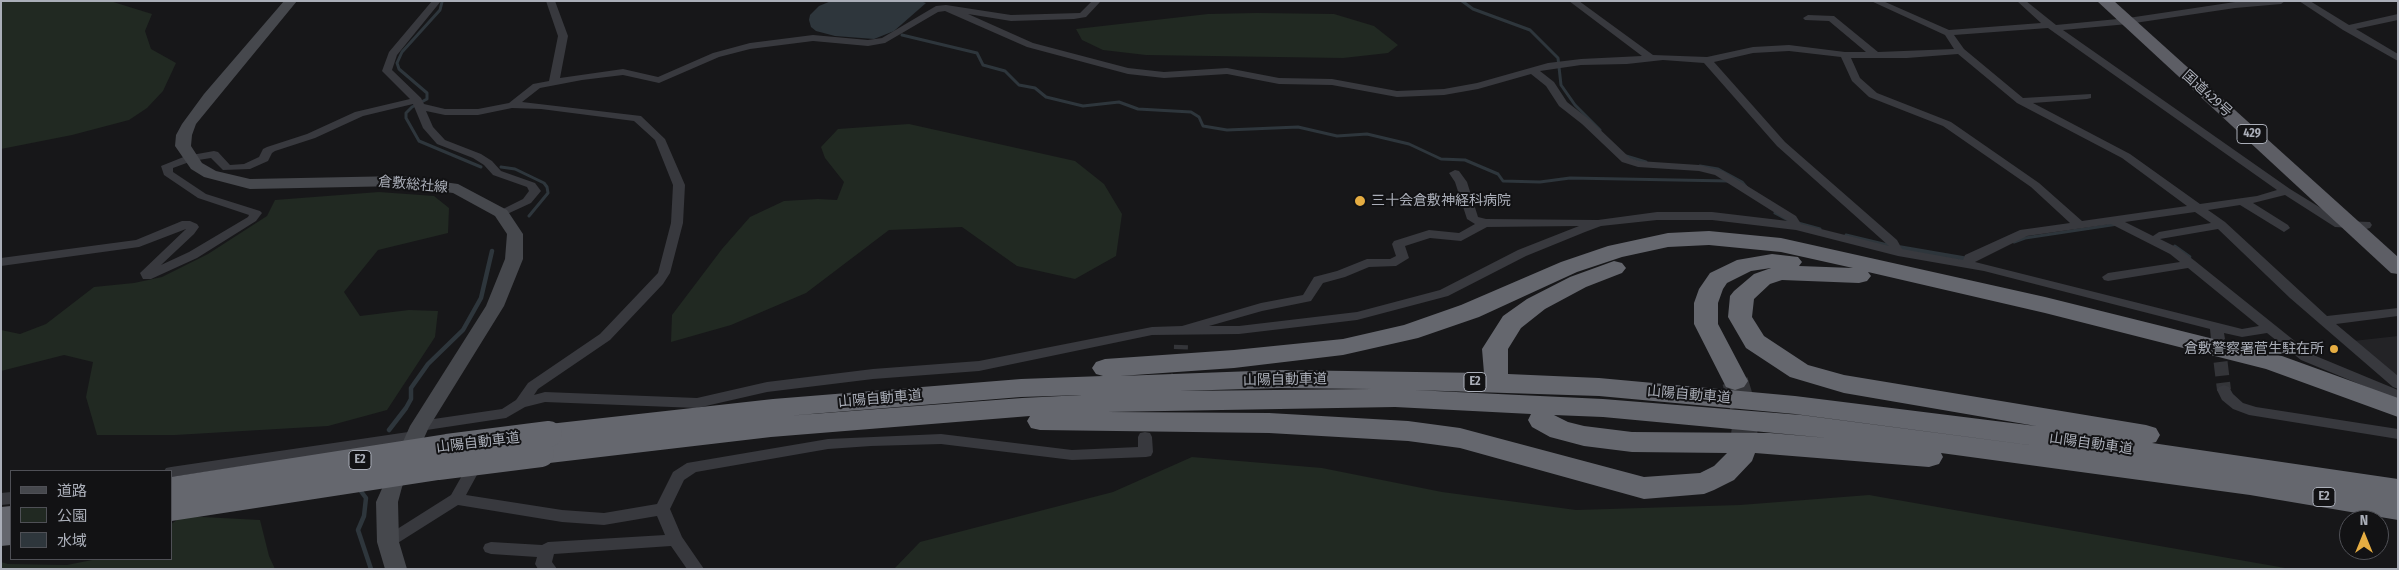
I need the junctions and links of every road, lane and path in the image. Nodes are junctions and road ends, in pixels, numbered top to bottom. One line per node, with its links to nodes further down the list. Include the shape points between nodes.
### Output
1 (291, 1): 31 (main road, via 189,124 184,146)
2 (437, 1): 29 (street, via 392,54 387,71)
3 (550, 1): 26 (street, via 563,36)
4 (1097, 1): 12 (street, via 1084,15 1074,16 996,17)
5 (1573, 1): 22 (street)
6 (1875, 1): 18 (street)
7 (2021, 1): 16 (street)
8 (2105, 1): 15 (highway, 国道429号 / 429)
9 (2116, 1): 15 (highway, 国道429号 / 429)
10 (2282, 1): 15 (street)
11 (2302, 1): 17 (street)
12 (949, 5): 25 (street, via 1030,45 1151,74 1228,71 1279,82 1332,82 1397,94 1433,94 1478,86); 26 (street, via 936,9 894,36 875,42 825,38 795,40 736,48 659,80 623,72)
13 (2398, 17): 17 (street)
14 (1808, 18): 21 (street, via 1831,18)
15 (2132, 21): 16 (street); 42 (highway, 国道429号 / 429)
16 (2053, 26): 18 (street); 33 (street)
17 (2346, 28): 23 (street)
18 (1948, 33): 19 (street)
19 (1960, 51): 21 (street); 28 (street)
20 (1845, 55): 21 (street); 24 (street, via 1788,48 1753,50); 43 (street, via 1856,79 1873,95 1947,124 2035,185)
21 (1876, 55)
22 (1650, 58): 24 (street); 25 (street, via 1559,64)
23 (2398, 58)
24 (1707, 60): 47 (street, via 1781,144)
25 (1532, 70): 39 (street, via 1552,87 1563,104 1626,160 1648,166 1709,170 1749,190)
26 (554, 82): 30 (street, via 537,86)
27 (2087, 96): 28 (street)
28 (2021, 101): 35 (street, via 2126,156)
29 (418, 104): 30 (street, via 445,112 478,112); 31 (street, via 359,114 311,136 271,149 264,159 246,167 227,168 214,154); 36 (street, via 428,128 441,142 477,156 488,162 497,173 531,186 535,191 527,201)
30 (512, 105): 64 (street, via 637,118 660,139 678,185 677,223 659,281 605,337 533,386)
31 (190, 158): 36 (main road, 倉敷総社線, via 210,174 250,184 369,181 431,184 458,189); 50 (street, via 167,166 168,173 202,196 254,212 255,216 192,255 147,276 146,273 193,227 182,225 139,243)
32 (1454, 173): 37 (street, via 1461,182 1473,219)
33 (2286, 191): 34 (street); 42 (street, via 2339,224)
34 (2242, 201): 35 (street); 44 (street)
35 (2198, 208): 40 (street); 41 (street)
36 (500, 212): 70 (main road, 倉敷総社線, via 515,234 514,259 506,281 495,306)
37 (1485, 223): 38 (street); 58 (street, via 1461,237 1429,234 1398,244 1403,258 1392,263 1367,263 1318,280 1307,298 1192,325)
38 (1599, 223): 39 (street, via 1657,216 1712,216); 58 (street, via 1522,253 1444,293 1357,316)
39 (1795, 223): 47 (street)
40 (2116, 223): 43 (street); 51 (street, via 2168,247)
41 (2221, 225): 45 (street); 56 (street)
42 (2358, 225): 48 (highway, 国道429号 / 429); 52 (highway, 国道429号 / 429)
43 (2080, 226): 49 (street, via 2024,233)
44 (2284, 228)
45 (2159, 236)
46 (1740, 242): 59 (highway, via 1653,255 1578,282 1536,304 1512,322 1502,335 1495,349); 65 (highway, via 1781,245 1830,256 2273,362); 69 (highway, via 1709,238 1668,240 1616,252 1569,267 1470,311 1409,332 1343,347 863,391)
47 (1897, 249): 49 (street)
48 (2398, 254)
49 (1968, 261): 57 (street, via 2217,333)
50 (1, 262)
51 (2190, 264): 54 (street); 57 (street)
52 (2398, 268)
53 (1859, 276): 60 (highway, via 1829,267 1772,261 1745,265 1718,278 1706,303 1706,324); 67 (highway, via 2277,375); 76 (highway, via 1781,273 1762,279 1742,296 1740,318 1755,342 1775,356 1799,371 1844,384)
54 (2108, 277)
55 (2398, 312): 56 (street)
56 (2324, 321): 61 (street)
57 (2270, 328): 63 (street, via 2306,357)
58 (1179, 339): 64 (street, via 1152,331 979,366 767,387 697,402 546,397)
59 (1496, 372)
60 (1735, 381)
61 (2398, 384)
62 (2224, 390): 71 (street, via 2238,406 2254,412)
63 (2398, 395)
64 (521, 404): 66 (street)
65 (2398, 408)
66 (506, 413): 70 (street); 80 (street)
67 (2398, 415)
68 (1541, 420): 77 (highway, via 1560,430 1584,436 1632,442 1770,443)
69 (666, 429): 73 (highway, 山陽自動車道 / E2); 74 (highway, via 1015,421 1370,427 1460,438 1644,488 1704,483 1724,473); 77 (highway, 山陽自動車道 / E2, via 1164,400 1404,399 1603,408 1792,424); 79 (highway, 山陽自動車道 / E2, via 894,397 1146,382 1299,379 1494,382 1609,388 1795,405 2047,437)
70 (418, 431): 75 (street); 85 (main road, 倉敷総社線, via 387,502)
71 (2398, 434)
72 (1146, 437): 82 (street, via 1146,452 1072,455 941,439 828,444 692,467 678,476)
73 (545, 444): 78 (highway, 山陽自動車道 / E2, bridge, via 427,450); 81 (highway, 山陽自動車道 / E2, bridge, via 438,467)
74 (1742, 454)
75 (172, 472)
76 (2398, 478)
77 (2250, 484): 83 (highway, 山陽自動車道 / E2)
78 (172, 490)
79 (2398, 490)
80 (456, 499): 82 (street, via 562,516 604,519); 85 (street)
81 (172, 508)
82 (662, 509): 84 (street)
83 (2398, 509)
84 (675, 540): 87 (street, via 548,548); 90 (street)
85 (388, 542): 88 (main road, 倉敷総社線)
86 (491, 548): 87 (street)
87 (547, 552): 89 (street, via 543,564)
88 (396, 569)
89 (549, 569)
90 (696, 569)

